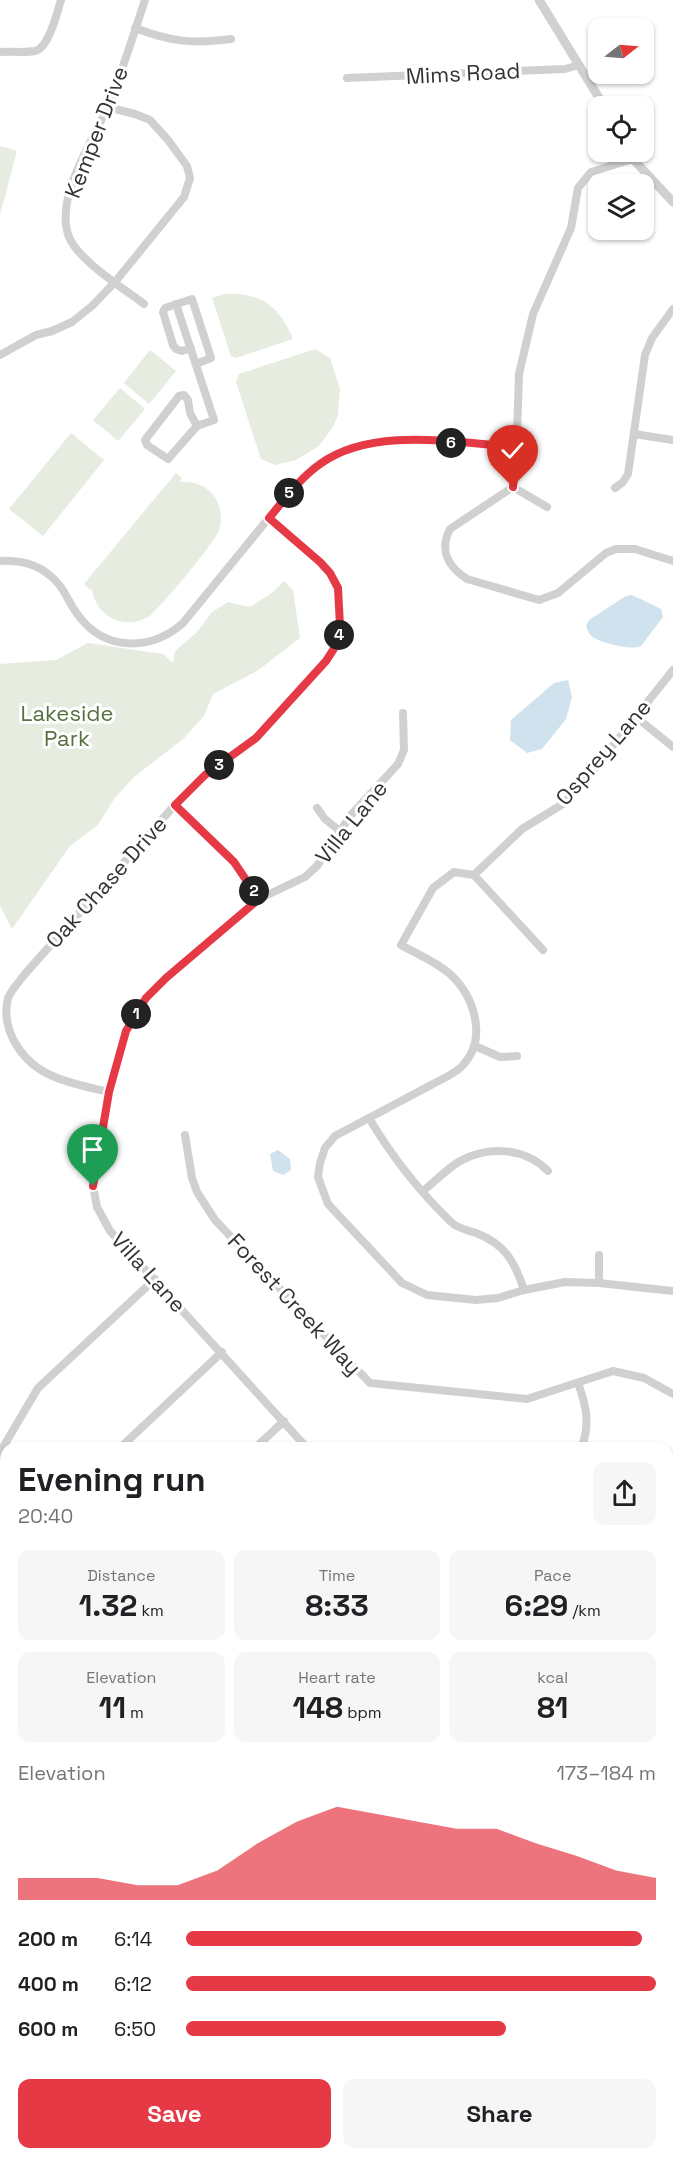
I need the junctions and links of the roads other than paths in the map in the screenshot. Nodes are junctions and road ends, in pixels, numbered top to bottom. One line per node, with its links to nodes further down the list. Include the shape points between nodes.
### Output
1 (61, 0): 6 (street, via 42,47 37,51)
2 (145, 0): 4 (street, Kemper Drive)
3 (539, 0): 7 (street)
4 (135, 28): 5 (street, via 165,39 200,43); 10 (street, Kemper Drive)
5 (231, 39)
6 (0, 52)
7 (579, 64): 8 (street, Mims Road, via 564,69); 9 (street)
8 (347, 78)
9 (598, 96)
10 (107, 107): 14 (street, Kemper Drive, via 76,174 65,223 70,240 92,265); 14 (street, via 150,120 180,155 190,178 184,197)
11 (615, 162): 24 (street, via 591,172 578,188 571,228 533,314 519,374)
12 (637, 162): 13 (street)
13 (673, 202)
14 (115, 282): 15 (street, Kemper Drive); 19 (street, via 72,322 36,335)
15 (144, 304)
16 (177, 304): 18 (street); 18 (street, via 165,308 164,316 173,345 176,350); 20 (street, via 192,299 208,348 211,358)
17 (673, 309): 22 (street, via 645,355)
18 (191, 348): 20 (street)
19 (0, 355)
20 (196, 364): 21 (street, via 214,420)
21 (198, 426): 21 (street, via 188,400 179,396 145,440 168,459)
22 (634, 434): 23 (street); 26 (street, via 628,474)
23 (673, 440)
24 (517, 447): 25 (street); 28 (street, via 392,440 356,446 313,469)
25 (513, 487): 27 (street); 30 (street, via 459,522 445,538 449,563 467,579 539,600 558,593 616,549 635,549)
26 (615, 488)
27 (547, 507)
28 (269, 518): 29 (street, via 183,623 164,637 143,644 123,643 97,633 78,616 49,574 28,563); 35 (street, Oak Chase Drive, via 320,562 338,588 340,626 335,647 256,738 205,775)
29 (0, 561)
30 (673, 561)
31 (673, 670): 33 (street, Osprey Lane)
32 (403, 713): 37 (street, Villa Lane, via 404,750 398,764)
33 (636, 717): 34 (street); 38 (street, Osprey Lane, via 563,804 522,829)
34 (673, 747)
35 (175, 805): 39 (street, via 234,862); 43 (street, Oak Chase Drive, via 24,975 9,996 6,1008 9,1035 27,1058 53,1077)
36 (317, 808): 37 (street)
37 (340, 831): 39 (street, Villa Lane, via 323,859 305,877)
38 (474, 875): 40 (street); 41 (street, via 454,872 433,888 401,945 448,972 463,988 475,1022)
39 (259, 899): 43 (street, Villa Lane, via 146,998 126,1031)
40 (543, 950)
41 (475, 1046): 42 (street, via 500,1057); 44 (street, via 462,1067)
42 (517, 1056)
43 (109, 1092): 49 (street, Villa Lane, via 93,1186 98,1207 110,1231)
44 (369, 1118): 47 (street, via 385,1146); 51 (street, via 335,1136 325,1148 318,1177 328,1204 402,1283 427,1295 476,1300)
45 (185, 1135): 54 (street, Forest Creek Way, via 192,1178 215,1220 370,1383 527,1399)
46 (548, 1171): 47 (street, via 540,1162 518,1153 492,1151 461,1161)
47 (423, 1191): 51 (street, via 453,1225 493,1241 510,1256)
48 (599, 1255): 50 (street)
49 (155, 1279): 53 (street, Villa Lane); 57 (street, via 38,1388)
50 (599, 1283): 51 (street, via 565,1282); 52 (street)
51 (524, 1290)
52 (673, 1292)
53 (222, 1352): 56 (street, Villa Lane); 58 (street)
54 (578, 1383): 55 (street, Forest Creek Way, via 613,1371 644,1378); 61 (street, via 587,1417)
55 (673, 1394)
56 (284, 1421): 59 (street); 60 (street, Villa Lane)
57 (6, 1442)
58 (126, 1442)
59 (261, 1442)
60 (302, 1442)
61 (583, 1442)

